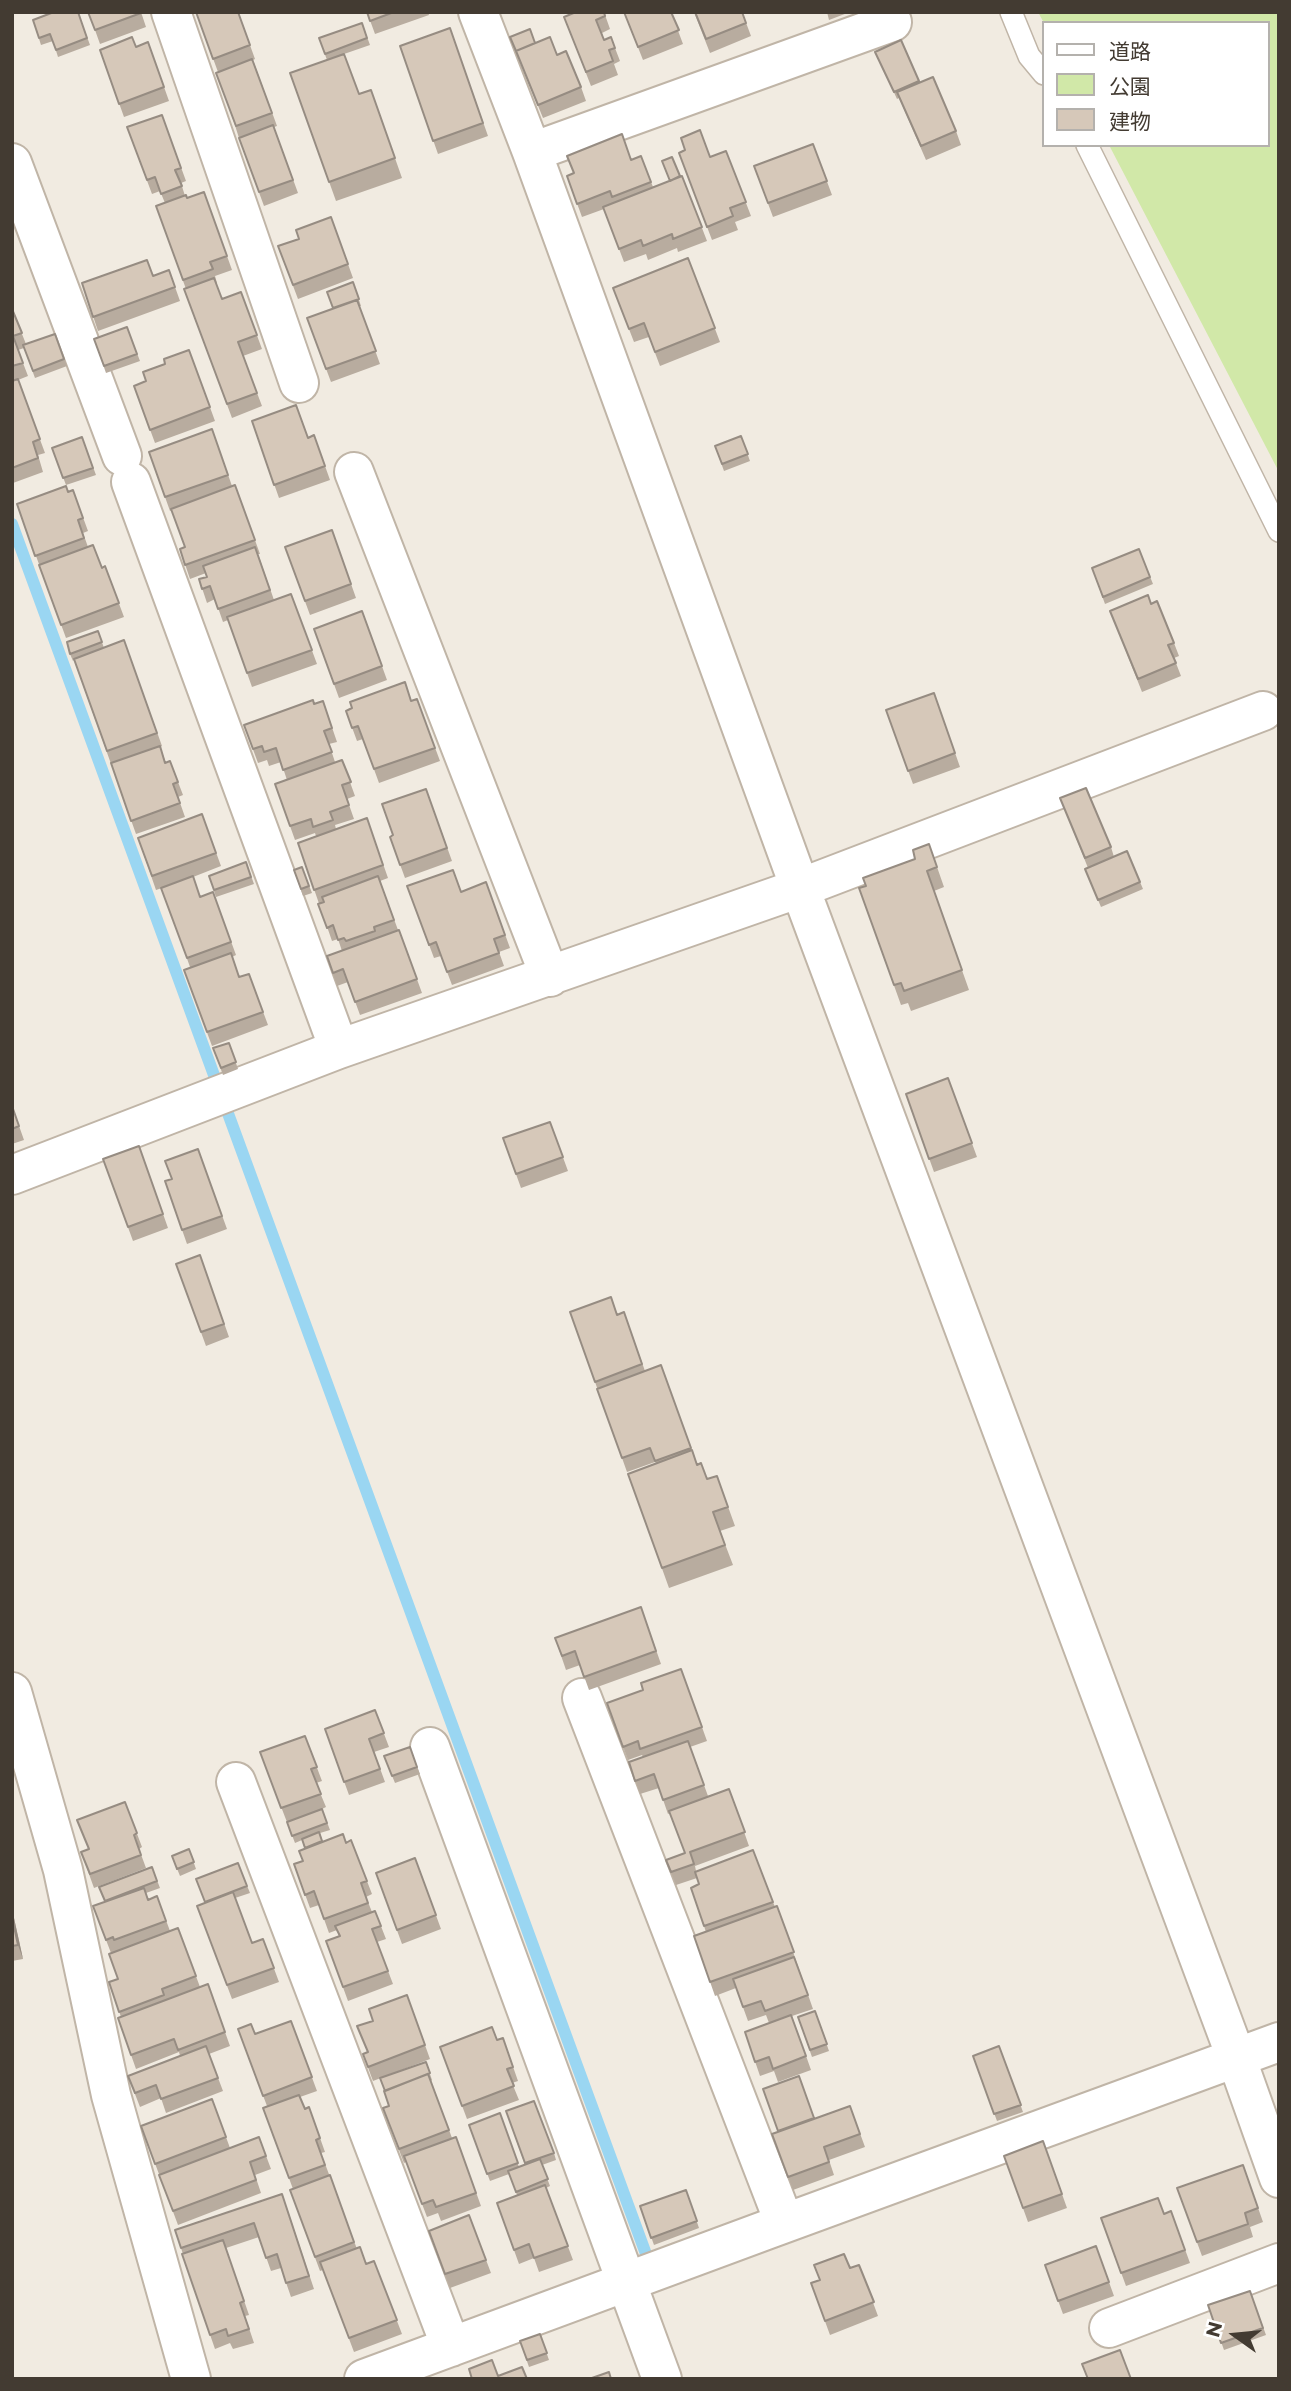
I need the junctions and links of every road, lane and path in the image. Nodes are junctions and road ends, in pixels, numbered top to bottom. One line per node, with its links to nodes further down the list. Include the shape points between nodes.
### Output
1 (171, 12): 9 (street)
2 (478, 12): 7 (street)
3 (1011, 12): 5 (lane, via 1029,56)
4 (892, 22): 7 (street)
5 (1042, 72)
6 (1088, 147): 11 (lane)
7 (532, 152): 13 (street)
8 (12, 163): 15 (street)
9 (299, 383)
10 (354, 472): 14 (street)
11 (1279, 531)
12 (1262, 711): 13 (street)
13 (800, 888): 14 (street); 22 (street)
14 (550, 977): 15 (street)
15 (339, 1049): 16 (street)
16 (12, 1175)
17 (12, 1692): 29 (street, via 63,1870 111,2095)
18 (582, 1698): 24 (street)
19 (430, 1747): 26 (street)
20 (236, 1782): 28 (street)
21 (1279, 2042): 22 (street)
22 (1236, 2057): 23 (street); 24 (street)
23 (1279, 2178)
24 (784, 2222): 26 (street)
25 (1279, 2263): 27 (street)
26 (627, 2283): 28 (street); 31 (street)
27 (1109, 2328)
28 (444, 2359): 30 (street)
29 (191, 2379)
30 (365, 2379)
31 (662, 2379)

